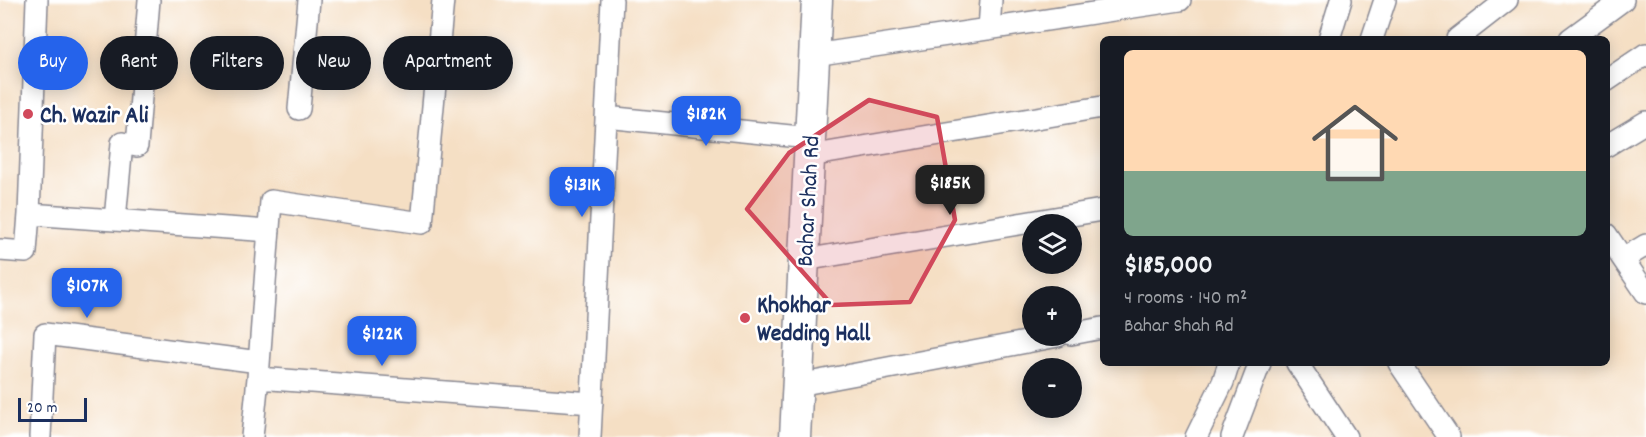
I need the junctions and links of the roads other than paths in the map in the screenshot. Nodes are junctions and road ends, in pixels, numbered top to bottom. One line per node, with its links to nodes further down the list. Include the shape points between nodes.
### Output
1 (37, 0): 28 (street)
2 (149, 0): 29 (street, via 136,146 122,143)
3 (309, 0): 22 (street)
4 (443, 0): 30 (street, via 422,223 271,201)
5 (612, 0): 23 (street)
6 (817, 0): 19 (main road, Bahar Shah Rd)
7 (991, 0): 13 (street)
8 (1180, 0): 13 (street)
9 (1341, 0): 14 (street)
10 (1385, 0): 15 (street)
11 (1506, 0): 16 (street)
12 (1623, 0): 17 (street)
13 (989, 29): 19 (street)
14 (1330, 36)
15 (1373, 36)
16 (1461, 36)
17 (1574, 36)
18 (1646, 54): 20 (street)
19 (814, 55): 26 (main road, Bahar Shah Rd)
20 (1610, 78)
21 (1100, 107): 26 (street)
22 (299, 109)
23 (606, 117): 26 (street); 46 (street)
24 (1646, 122): 25 (street)
25 (1610, 144)
26 (809, 147): 35 (main road, Bahar Shah Rd)
27 (1100, 210): 35 (street)
28 (29, 214): 29 (street); 33 (street, via 26,252)
29 (115, 220): 30 (street)
30 (269, 231): 44 (street)
31 (1610, 240): 34 (street)
32 (1646, 245): 34 (street)
33 (0, 250)
34 (1623, 259): 36 (street)
35 (804, 260): 45 (main road, Bahar Shah Rd)
36 (1646, 293)
37 (1100, 328): 38 (street)
38 (1082, 331)
39 (1022, 343): 45 (street)
40 (1228, 366): 51 (street)
41 (1259, 366): 52 (street)
42 (1299, 366): 53 (street)
43 (1401, 366): 54 (street)
44 (258, 370): 46 (street); 47 (street, via 45,334); 48 (street)
45 (798, 385): 50 (main road, Bahar Shah Rd)
46 (592, 403): 49 (street)
47 (40, 437)
48 (252, 437)
49 (590, 437)
50 (795, 437)
51 (1196, 437)
52 (1232, 437)
53 (1346, 437)
54 (1449, 437)

